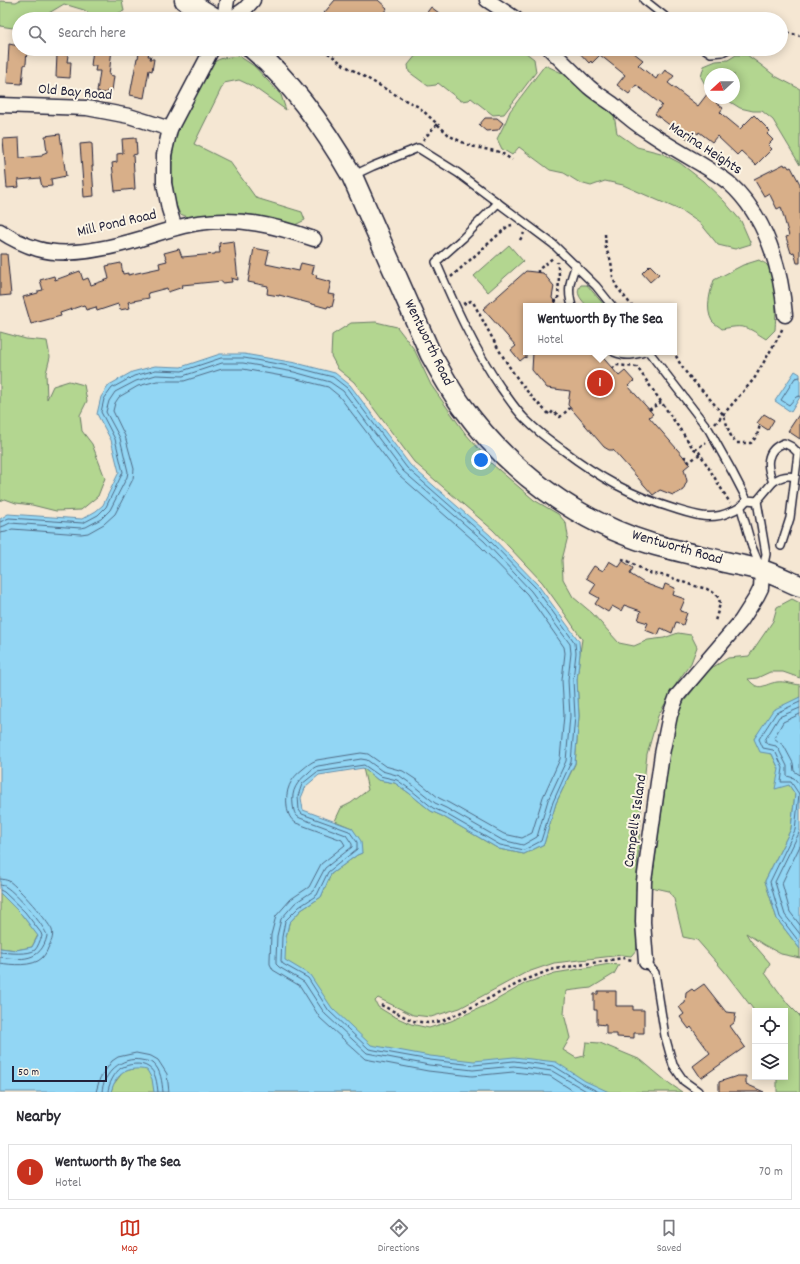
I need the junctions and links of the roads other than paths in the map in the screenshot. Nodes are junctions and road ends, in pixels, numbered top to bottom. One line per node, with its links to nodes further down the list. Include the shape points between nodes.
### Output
1 (185, 0): 6 (main road)
2 (226, 0): 7 (street)
3 (253, 0): 8 (street)
4 (487, 0): 9 (street)
5 (644, 0): 10 (lane)
6 (205, 12)
7 (225, 12)
8 (241, 12)
9 (505, 12)
10 (659, 12)
11 (208, 56): 15 (street, Mill Pond Road)
12 (260, 56): 16 (main road, Wentworth Road, via 302,100)
13 (557, 56): 24 (street, Marina Heights, via 590,88 631,120 722,178 742,196 755,214 778,270)
14 (0, 105): 15 (street, Old Bay Road, via 87,108 130,116)
15 (170, 128): 18 (street, Mill Pond Road, via 164,155 164,183)
16 (352, 176): 17 (lane, via 418,148 458,173); 34 (main road, Wentworth Road, via 431,355 462,406 500,452 522,472 570,507 603,524 651,543)
17 (498, 203): 21 (lane, via 553,244); 32 (lane, via 436,262 470,337 508,398 525,419 577,461 604,479 636,495 706,518 723,516)
18 (175, 228): 19 (street, Mill Pond Road, via 138,240 66,252 39,250); 20 (street, Mill Pond Road, via 199,223 245,222 265,224)
19 (0, 232)
20 (314, 239)
21 (576, 265): 22 (lane, via 569,282); 23 (lane)
22 (571, 303)
23 (610, 303)
24 (785, 315)
25 (622, 355): 26 (lane)
26 (634, 355)
27 (651, 355): 30 (lane, via 709,430)
28 (795, 477): 29 (lane, via 783,476); 29 (lane, via 798,453 784,443 776,446 769,460 768,467); 33 (lane, via 790,518)
29 (774, 482): 31 (lane)
30 (746, 500): 31 (lane); 32 (lane)
31 (757, 500): 34 (lane, via 766,554)
32 (738, 509): 34 (lane)
33 (781, 546)
34 (762, 571): 35 (main road, Wentworth Road); 36 (street, Campell's Island, via 758,596 741,622 677,696 670,715 644,881 643,922)
35 (800, 586)
36 (646, 962): 37 (lane, Campell's Island, via 655,973 665,1036 673,1065 684,1080)
37 (698, 1091)

